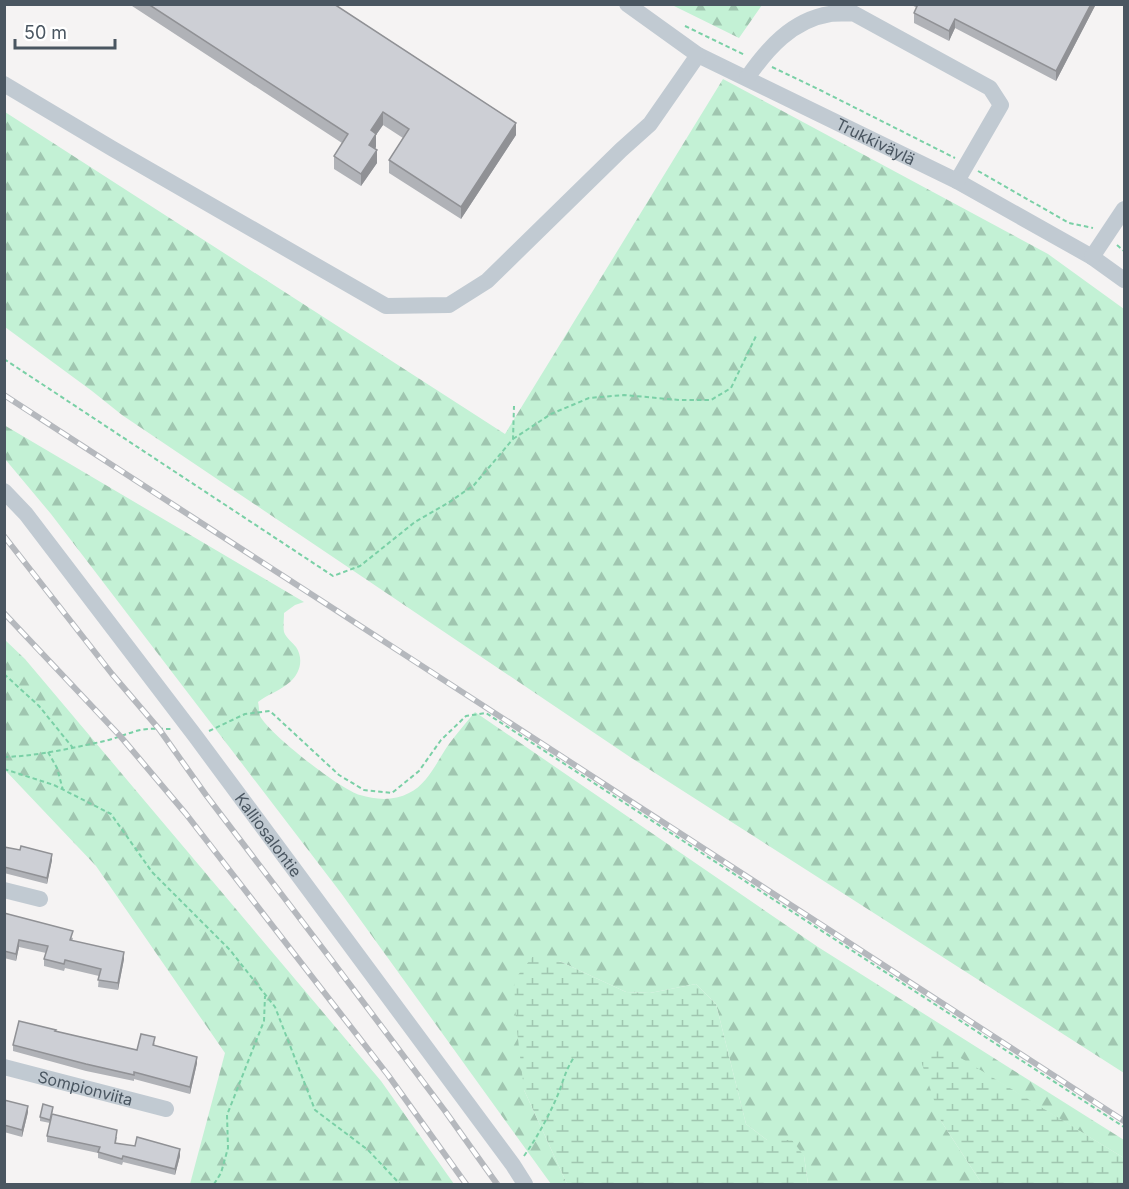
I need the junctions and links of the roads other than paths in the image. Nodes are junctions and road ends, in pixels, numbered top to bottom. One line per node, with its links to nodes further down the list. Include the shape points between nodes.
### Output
1 (627, 4): 2 (street, Trukkiväylä)
2 (698, 56): 3 (street, Trukkiväylä); 4 (street, via 650,124 487,281 449,305 386,306)
3 (747, 78): 5 (street, Trukkiväylä); 5 (street, via 779,38 804,22 829,14 854,13 990,88 1001,105)
4 (4, 84)
5 (957, 181): 7 (street, Trukkiväylä)
6 (1125, 209): 7 (street)
7 (1092, 257): 8 (street, Trukkiväylä)
8 (1125, 280)
9 (4, 491): 14 (street, Kalliosalontie, via 26,514 196,737)
10 (4, 890): 11 (street)
11 (40, 899)
12 (4, 1067): 13 (street, Sompionviita)
13 (166, 1110)
14 (525, 1185)

